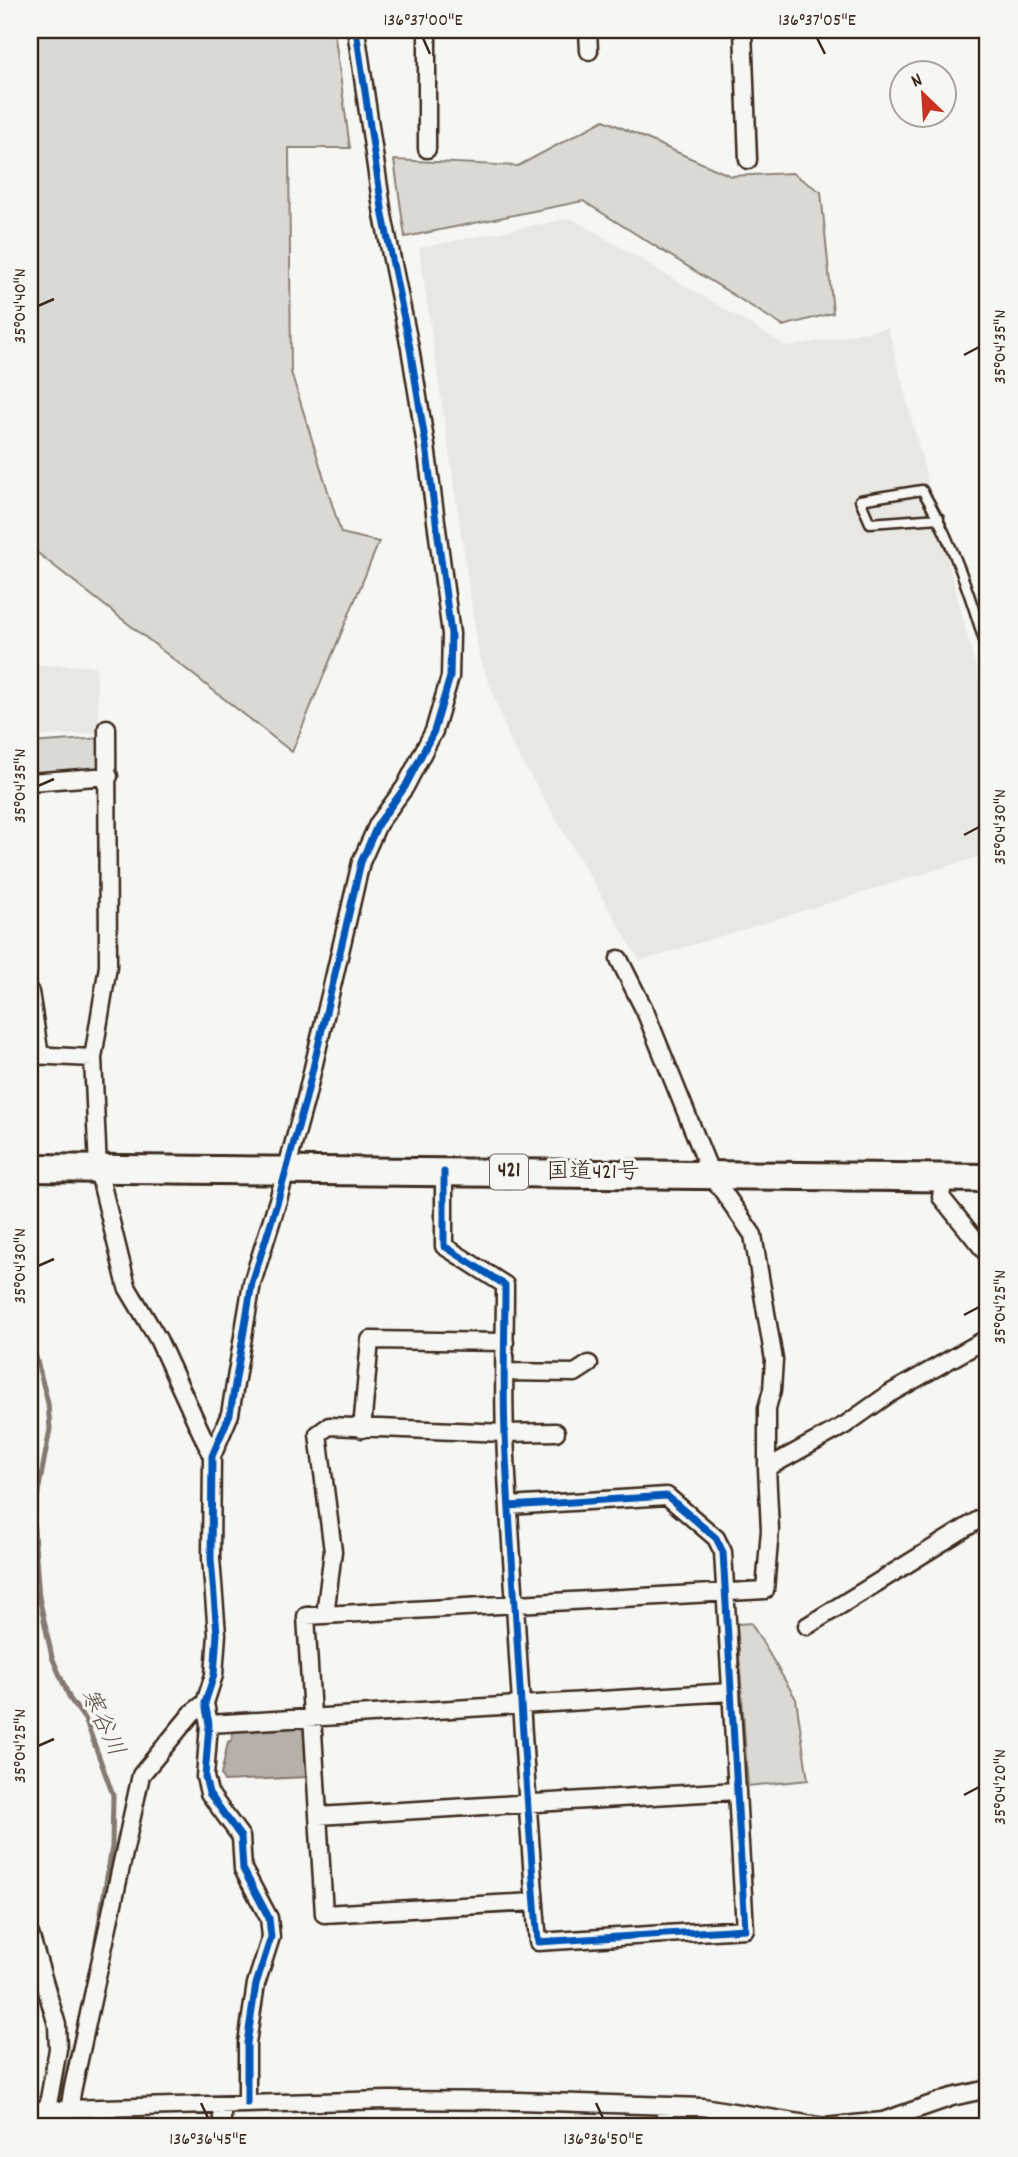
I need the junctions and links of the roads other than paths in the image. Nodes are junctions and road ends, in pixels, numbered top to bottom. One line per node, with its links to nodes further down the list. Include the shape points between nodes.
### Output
1 (356, 30): 19 (street, via 383,215 428,459 451,634 450,677 434,731 405,787 378,824 361,862)
2 (427, 30): 6 (street)
3 (588, 30): 5 (street)
4 (743, 30): 7 (street)
5 (589, 51)
6 (428, 149)
7 (748, 160)
8 (939, 518): 8 (lane, via 922,490 860,500 870,523); 9 (lane)
9 (988, 654)
10 (107, 728): 11 (street)
11 (109, 776): 12 (street); 16 (street, via 108,966)
12 (30, 782)
13 (619, 959): 21 (street, via 645,1011)
14 (30, 992): 15 (street)
15 (35, 1056): 16 (street)
16 (93, 1058): 18 (street)
17 (30, 1168): 18 (highway, 国道421号 / 421)
18 (98, 1169): 19 (highway, 国道421号 / 421); 32 (street, via 127,1286 158,1339)
19 (286, 1170): 20 (highway, 国道421号 / 421); 32 (street, via 252,1283 230,1414)
20 (444, 1172): 21 (highway, 国道421号 / 421); 26 (street, via 444,1246 505,1285)
21 (710, 1174): 22 (highway, 国道421号 / 421); 33 (street, via 753,1235 774,1360 767,1408)
22 (944, 1177): 23 (highway, 国道421号 / 421); 24 (street, via 941,1197)
23 (988, 1178)
24 (988, 1255)
25 (988, 1338): 33 (street)
26 (505, 1342): 28 (street); 29 (street, via 370,1340)
27 (589, 1364): 28 (street, via 575,1373)
28 (505, 1373): 31 (street)
29 (362, 1429): 31 (street); 38 (street, via 329,1426 318,1434 333,1551)
30 (556, 1432): 31 (street)
31 (505, 1433): 34 (street)
32 (212, 1455): 41 (street, via 211,1558 217,1634 214,1675)
33 (767, 1468): 36 (street, via 770,1530 765,1590)
34 (509, 1506): 36 (street, via 667,1496 716,1538 723,1552); 37 (street)
35 (988, 1514): 39 (street)
36 (726, 1592): 37 (street); 40 (street)
37 (515, 1604): 38 (street); 42 (street)
38 (325, 1615): 43 (street, via 306,1616)
39 (807, 1626)
40 (730, 1692): 42 (street); 45 (street)
41 (205, 1703): 44 (street); 57 (street, via 141,1775)
42 (521, 1705): 43 (street); 46 (street)
43 (312, 1717): 44 (street); 47 (street)
44 (209, 1724): 52 (street, via 205,1777 209,1793 241,1837 243,1869 269,1918 271,1937 256,1984 247,2043)
45 (736, 1791): 46 (street); 48 (street, via 746,1929 537,1942)
46 (528, 1802): 47 (street); 48 (street)
47 (318, 1816): 48 (street, via 324,1914)
48 (533, 1902)
49 (30, 1920): 50 (street)
50 (31, 1935): 56 (street, via 57,2025)
51 (988, 2089): 58 (street, via 952,2097)
52 (247, 2103): 53 (street); 54 (street, via 518,2101)
53 (222, 2106): 57 (street); 60 (street)
54 (665, 2107): 58 (street, via 703,2106 825,2127); 61 (street)
55 (30, 2110): 56 (street)
56 (49, 2110): 57 (street)
57 (69, 2110): 59 (street)
58 (884, 2124)
59 (67, 2127)
60 (222, 2127)
61 (665, 2127)

